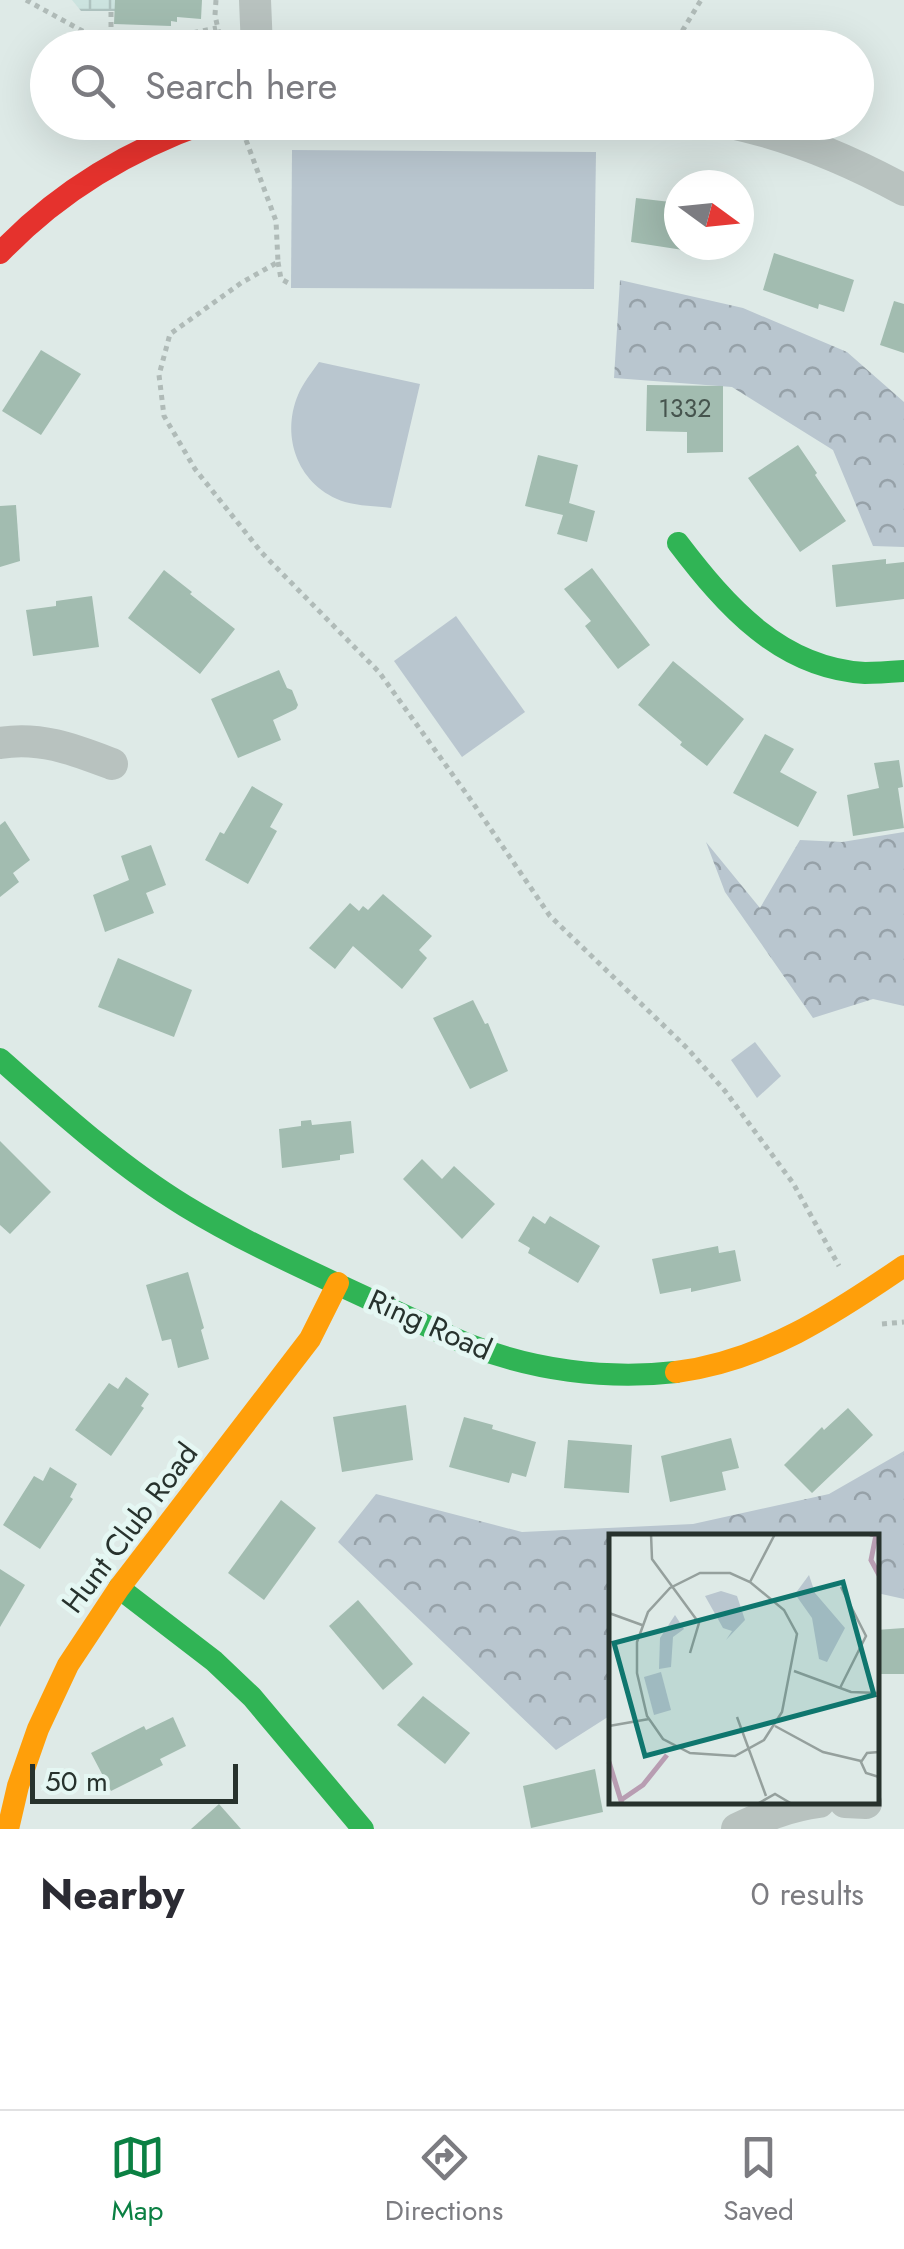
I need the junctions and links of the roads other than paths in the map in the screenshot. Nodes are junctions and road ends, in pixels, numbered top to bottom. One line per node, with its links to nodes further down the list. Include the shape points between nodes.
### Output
1 (255, 0): 2 (street)
2 (256, 30)
3 (162, 140): 6 (street, via 51,204)
4 (788, 140): 5 (street)
5 (904, 190)
6 (0, 253)
7 (678, 543): 8 (street, via 746,624 776,646 847,671)
8 (904, 671)
9 (0, 742): 10 (street, via 40,741)
10 (112, 764)
11 (0, 1059): 13 (street, Ring Road, via 137,1174 210,1221)
12 (904, 1266): 13 (street, Ring Road, via 765,1349 717,1365 628,1376 558,1371 503,1358)
13 (338, 1283): 14 (street, Hunt Club Road, via 310,1339)
14 (119, 1588): 16 (street, Hunt Club Road, via 68,1665 38,1729); 17 (street, via 252,1697)
15 (804, 1804): 18 (street)
16 (8, 1829)
17 (363, 1829)
18 (737, 1829)

